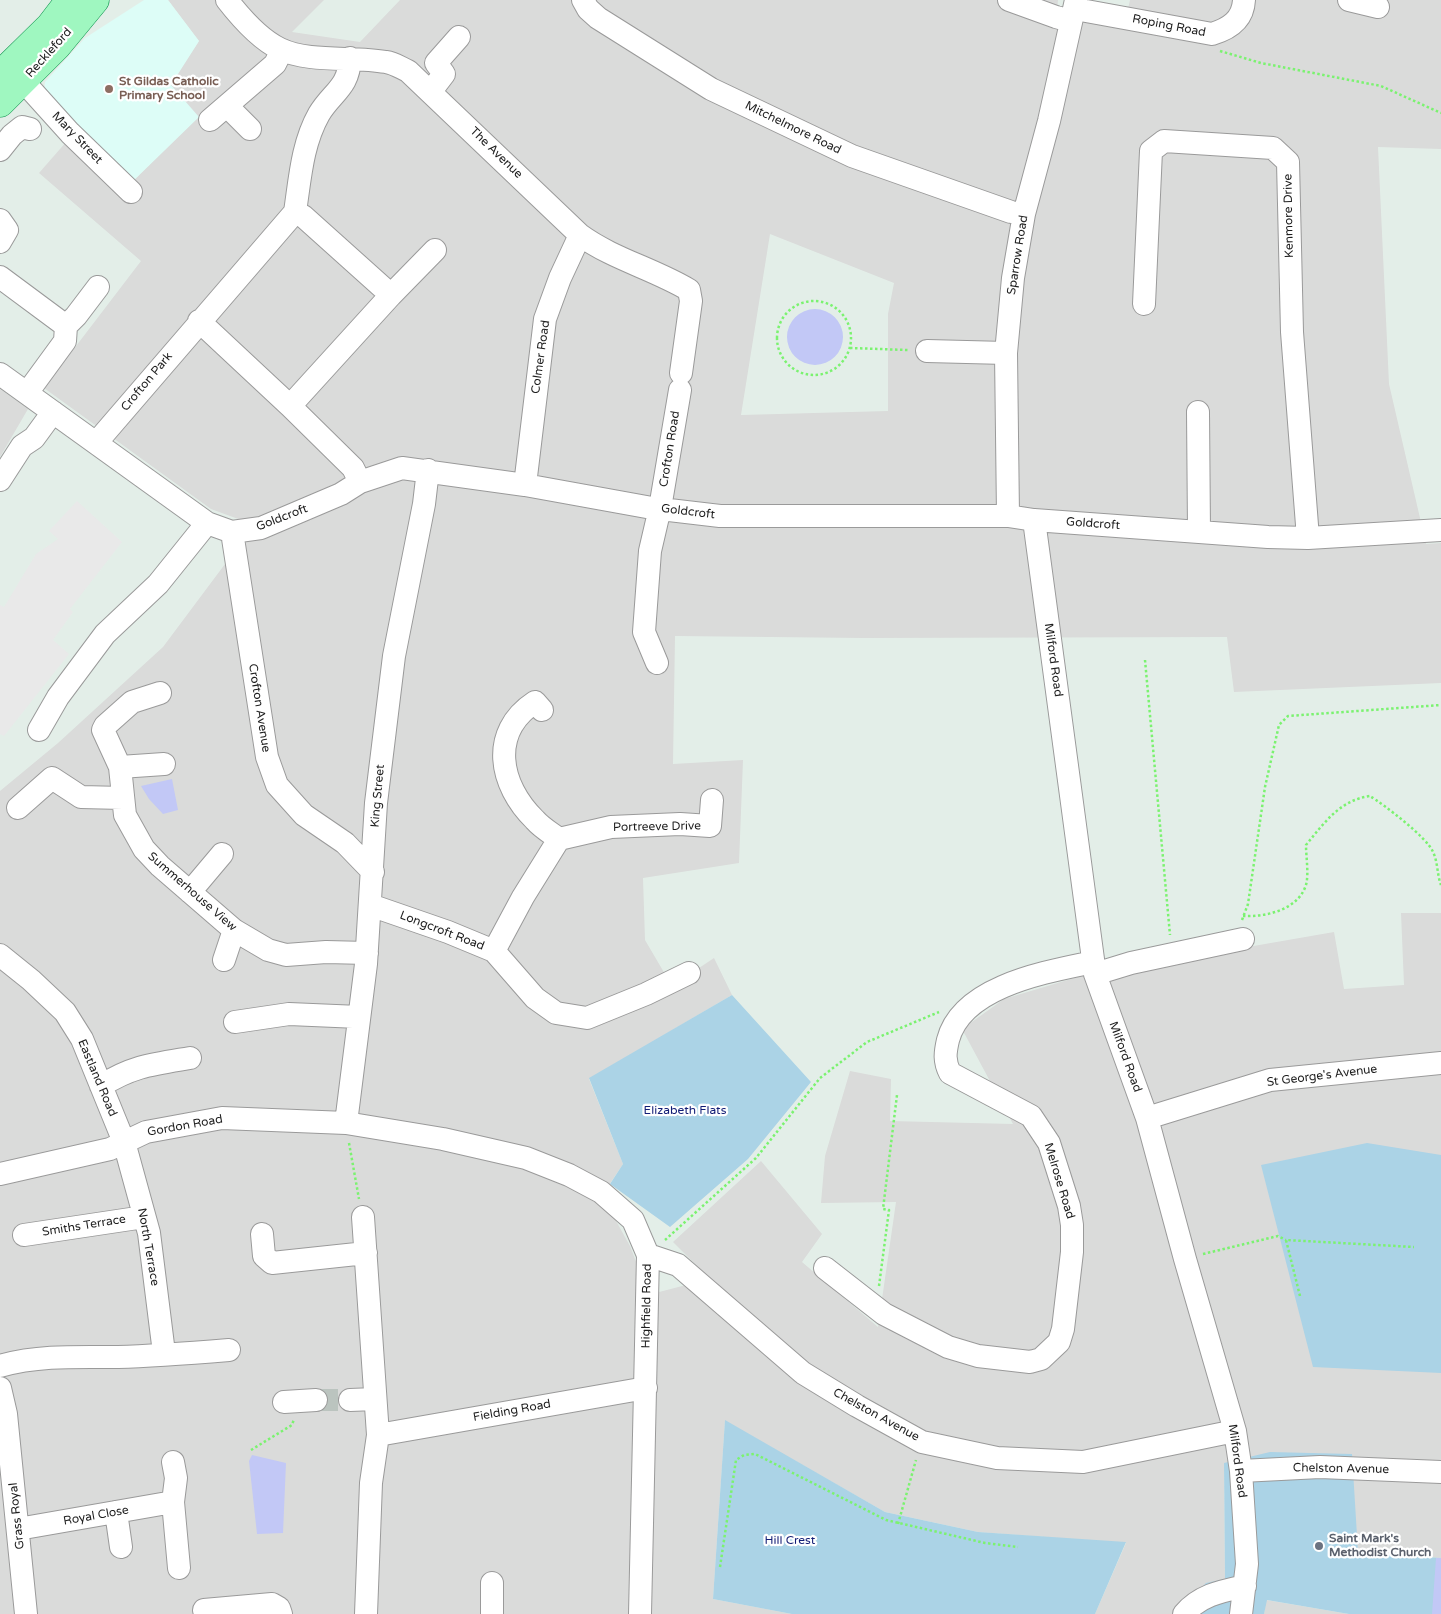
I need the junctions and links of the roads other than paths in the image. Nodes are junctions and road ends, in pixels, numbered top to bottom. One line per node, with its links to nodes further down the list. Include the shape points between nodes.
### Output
1 (70, 0): 11 (main road, Reckleford)
2 (95, 0): 11 (main road, Reckleford, via 57,46)
3 (226, 0): 9 (street, The Avenue, via 270,44)
4 (583, 0): 19 (street, Mitchelmore Road, via 598,18 711,89 852,156)
5 (1009, 0): 7 (street, Roping Road)
6 (1244, 0): 7 (street, Roping Road, via 1244,9 1236,22 1212,34)
7 (1074, 10): 19 (street, Sparrow Road)
8 (459, 37): 12 (street, via 436,63 444,74)
9 (282, 50): 10 (street, The Avenue); 15 (street, via 275,64 218,113)
10 (350, 58): 12 (street, The Avenue, via 388,62 408,70); 18 (street, via 349,73 343,86 320,113 308,141)
11 (12, 78): 13 (main road, Reckleford); 17 (street, Mary Street)
12 (431, 91): 21 (street, The Avenue)
13 (0, 103)
14 (30, 129): 16 (street, via 22,127)
15 (250, 129)
16 (0, 150)
17 (131, 192)
18 (295, 212): 26 (street); 28 (street, Crofton Park)
19 (1024, 214): 31 (street, Sparrow Road, via 1013,278)
20 (0, 220): 22 (street, via 7,230)
21 (580, 235): 33 (street, The Avenue, via 596,246 689,290 691,301); 42 (street, Colmer Road, via 545,319)
22 (0, 242)
23 (435, 250): 26 (street)
24 (0, 277): 29 (street)
25 (98, 287): 29 (street)
26 (391, 295): 35 (street)
27 (1144, 304): 50 (street, Kenmore Drive, via 1150,151 1164,141 1273,148 1288,162 1292,332)
28 (199, 321): 35 (street); 38 (street, Crofton Park)
29 (66, 326): 34 (street, via 65,341)
30 (927, 351): 31 (street)
31 (1006, 353): 44 (street, Sparrow Road)
32 (0, 374): 34 (street, Goldcroft)
33 (680, 381): 43 (street, Crofton Road)
34 (26, 393): 36 (street, Goldcroft)
35 (290, 406): 41 (street, via 353,468)
36 (53, 412): 38 (street, Goldcroft); 40 (street, via 34,438 22,446)
37 (1198, 412): 48 (street)
38 (96, 443): 46 (street, Goldcroft)
39 (428, 470): 41 (street, Goldcroft, via 402,468); 42 (street, Goldcroft); 62 (street, King Street, via 394,656 376,804)
40 (0, 480)
41 (360, 482): 49 (street, Goldcroft, via 341,494 261,528)
42 (525, 485): 43 (street, Goldcroft)
43 (660, 508): 44 (street, Goldcroft, via 720,516); 51 (street, Crofton Road, via 650,551 644,632)
44 (1008, 516): 45 (street, Goldcroft)
45 (1034, 520): 48 (street, Goldcroft); 71 (street, Milford Road)
46 (207, 523): 49 (street, Goldcroft); 54 (street, via 158,584 105,634 58,697)
47 (1441, 530): 50 (street, Goldcroft)
48 (1199, 531): 50 (street, Goldcroft)
49 (232, 532): 62 (street, Crofton Avenue, via 267,757 277,785 304,815 345,843)
50 (1308, 538)
51 (657, 663)
52 (160, 693): 56 (street, Summerhouse View, via 132,702 104,726)
53 (542, 701): 60 (street, via 524,710 510,725 502,752 509,784 534,820)
54 (39, 730)
55 (164, 764): 56 (street)
56 (120, 767): 57 (street, Summerhouse View)
57 (123, 798): 59 (street, via 81,797 52,778); 63 (street, Summerhouse View, via 125,815 144,849)
58 (712, 800): 60 (street, Portreeve Drive, via 710,826 611,827)
59 (18, 808)
60 (559, 840): 67 (street)
61 (222, 854): 63 (street)
62 (373, 872): 64 (street, King Street)
63 (190, 892): 65 (street, Summerhouse View)
64 (370, 905): 67 (street, Longcroft Road); 68 (street, King Street)
65 (234, 930): 68 (street, Summerhouse View, via 268,950 286,955); 70 (street)
66 (1243, 939): 71 (street, via 1172,956)
67 (494, 951): 72 (street, Longcroft Road, via 535,998 556,1013 587,1018)
68 (367, 953): 73 (street, King Street)
69 (0, 955): 77 (street, Eastland Road, via 65,1012 82,1039)
70 (224, 960)
71 (1094, 968): 78 (street, Milford Road); 88 (street, Melrose Road, via 1038,974 985,996 965,1010 951,1031 946,1050 945,1063 950,1073 1030,1116 1049,1143 1072,1225 1072,1252 1059,1342 1041,1359 1030,1362 978,1356 948,1347 876,1308)
72 (689, 973)
73 (359, 1017): 74 (street, via 289,1014); 79 (street, King Street)
74 (235, 1022)
75 (190, 1058): 77 (street, via 137,1067)
76 (1441, 1063): 78 (street, St George's Avenue, via 1270,1080)
77 (101, 1086): 80 (street, Eastland Road)
78 (1147, 1118): 96 (street, Milford Road)
79 (346, 1123): 80 (street, Gordon Road, via 222,1118 146,1132); 87 (street, Highfield Road, via 443,1139 526,1158 569,1174 600,1192 633,1220)
80 (124, 1142): 81 (street, Gordon Road, via 110,1149); 82 (street, North Terrace)
81 (0, 1174)
82 (144, 1217): 85 (street, Smiths Terrace); 90 (street, North Terrace)
83 (363, 1217): 86 (street)
84 (262, 1234): 86 (street, via 264,1256 272,1263)
85 (24, 1235)
86 (366, 1254): 94 (street)
87 (648, 1255): 93 (street, Highfield Road); 96 (street, Chelston Avenue, via 678,1265 803,1373 922,1442 997,1458 1083,1462)
88 (825, 1268)
89 (229, 1350): 90 (street)
90 (164, 1353): 91 (street, via 56,1358)
91 (0, 1366)
92 (0, 1388): 103 (street, Grass Royal, via 6,1414)
93 (646, 1388): 97 (street, Fielding Road); 113 (street, Highfield Road)
94 (375, 1399): 95 (street); 97 (street)
95 (350, 1400)
96 (1235, 1431): 99 (street, Milford Road)
97 (378, 1435): 111 (street, via 371,1483)
98 (173, 1462): 101 (street, via 176,1478)
99 (1241, 1471): 100 (street, Chelston Avenue, via 1320,1467); 107 (street, Milford Road, via 1247,1564)
100 (1441, 1472)
101 (173, 1502): 102 (street, Royal Close); 105 (street)
102 (116, 1512): 103 (street, Royal Close); 104 (street)
103 (18, 1529): 109 (street, Grass Royal)
104 (120, 1546)
105 (180, 1568)
106 (492, 1583): 112 (street)
107 (1245, 1586): 114 (street, via 1215,1593 1200,1600); 115 (street, Milford Road)
108 (204, 1610): 110 (street, via 272,1604 279,1608)
109 (26, 1614)
110 (281, 1614)
111 (366, 1614)
112 (492, 1614)
113 (640, 1614)
114 (1184, 1614)
115 (1241, 1614)

